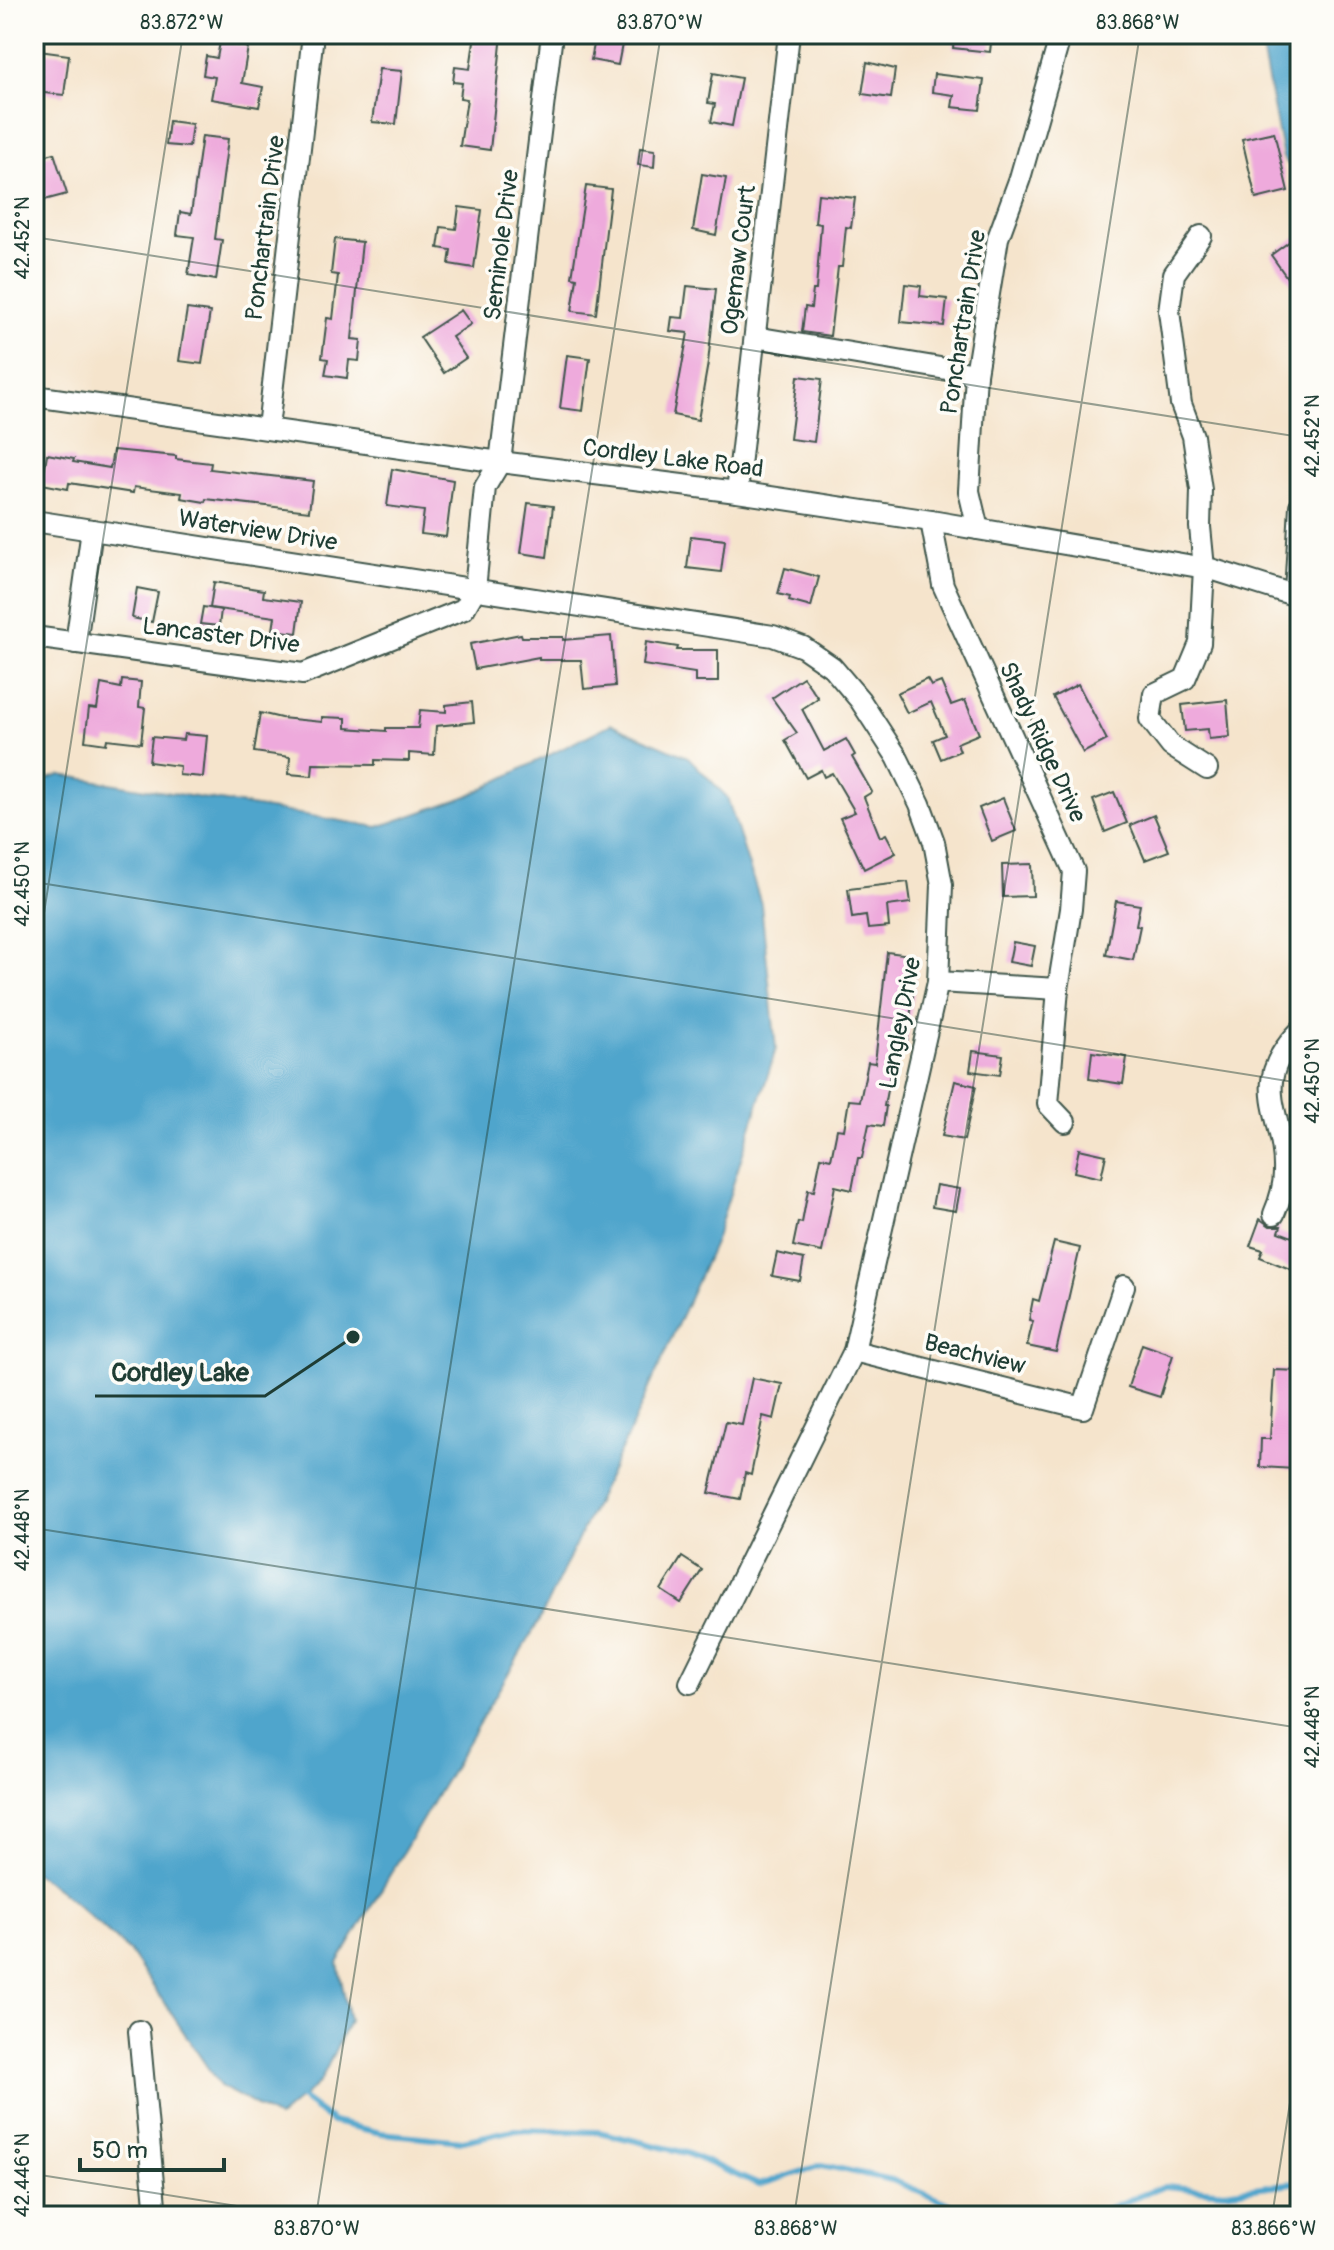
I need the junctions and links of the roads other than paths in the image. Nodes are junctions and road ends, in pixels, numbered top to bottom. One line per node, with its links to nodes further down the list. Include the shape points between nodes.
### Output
1 (313, 34): 9 (street, Ponchartrain Drive)
2 (552, 34): 10 (street, Seminole Drive)
3 (789, 34): 6 (street, Ogemaw Court)
4 (1061, 34): 7 (street, Ponchartrain Drive, via 998,238)
5 (1201, 236): 17 (street, via 1174,274 1169,311 1181,404 1193,436 1201,490)
6 (755, 337): 7 (street); 11 (street, Ogemaw Court)
7 (976, 374): 15 (street, Ponchartrain Drive, via 969,491)
8 (34, 396): 9 (street, Cordley Lake Road)
9 (268, 428): 10 (street, Cordley Lake Road)
10 (500, 462): 11 (street, Cordley Lake Road); 18 (street, via 485,487)
11 (737, 492): 14 (street, Cordley Lake Road)
12 (1300, 506): 19 (street)
13 (34, 521): 16 (street, Waterview Drive)
14 (931, 521): 15 (street, Cordley Lake Road); 24 (street, Shady Ridge Drive, via 943,585 1074,871)
15 (978, 529): 17 (street, Cordley Lake Road)
16 (92, 530): 18 (street, Waterview Drive); 21 (street)
17 (1204, 568): 19 (street, Cordley Lake Road); 22 (street, via 1200,643 1185,679 1154,694 1150,719 1171,746)
18 (475, 590): 21 (street, Lancaster Drive, via 464,609 303,674); 23 (street, Langley Drive, via 773,636 803,647 832,667 897,757 934,842 942,885)
19 (1297, 596)
20 (34, 637): 21 (street, Lancaster Drive)
21 (76, 643)
22 (1207, 769)
23 (938, 982): 24 (street); 29 (street, Langley Drive)
24 (1058, 989): 26 (street, Shady Ridge Drive, via 1048,1104)
25 (1300, 1031): 27 (street, via 1277,1062 1272,1081 1285,1169)
26 (1065, 1122)
27 (1274, 1214)
28 (1124, 1286): 29 (street, Beachview, via 1083,1408)
29 (854, 1351): 30 (street, Langley Drive)
30 (690, 1683)
31 (139, 2031): 32 (street)
32 (156, 2216)

